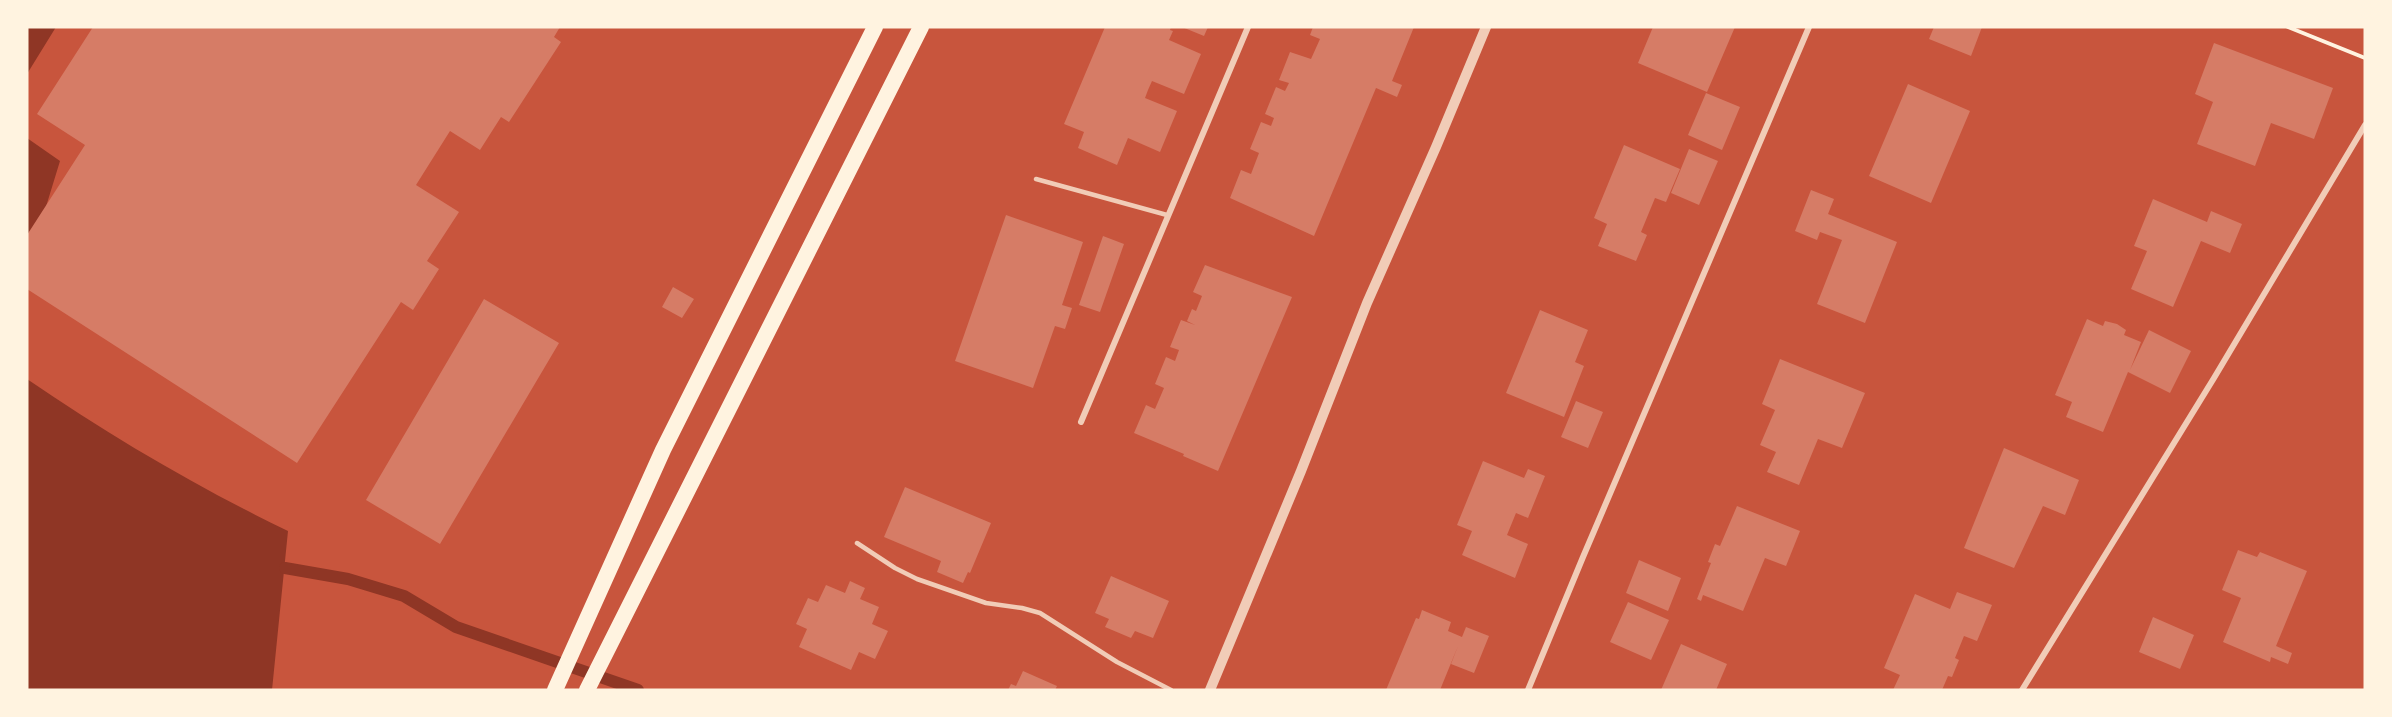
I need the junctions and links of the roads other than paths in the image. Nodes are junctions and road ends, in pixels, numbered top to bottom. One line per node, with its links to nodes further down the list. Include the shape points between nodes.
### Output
1 (875, 27): 11 (highway, via 663,450)
2 (921, 27): 12 (highway)
3 (1248, 27): 8 (street)
4 (1486, 27): 14 (street, via 1367,303)
5 (1809, 27): 15 (street)
6 (2365, 125): 16 (street)
7 (1036, 179): 8 (lane)
8 (1167, 215): 9 (street)
9 (1080, 422)
10 (857, 543): 13 (lane, via 917,579 986,603 1034,610 1117,662)
11 (555, 690)
12 (587, 690)
13 (1171, 690)
14 (1210, 690)
15 (1528, 690)
16 (2022, 690)

